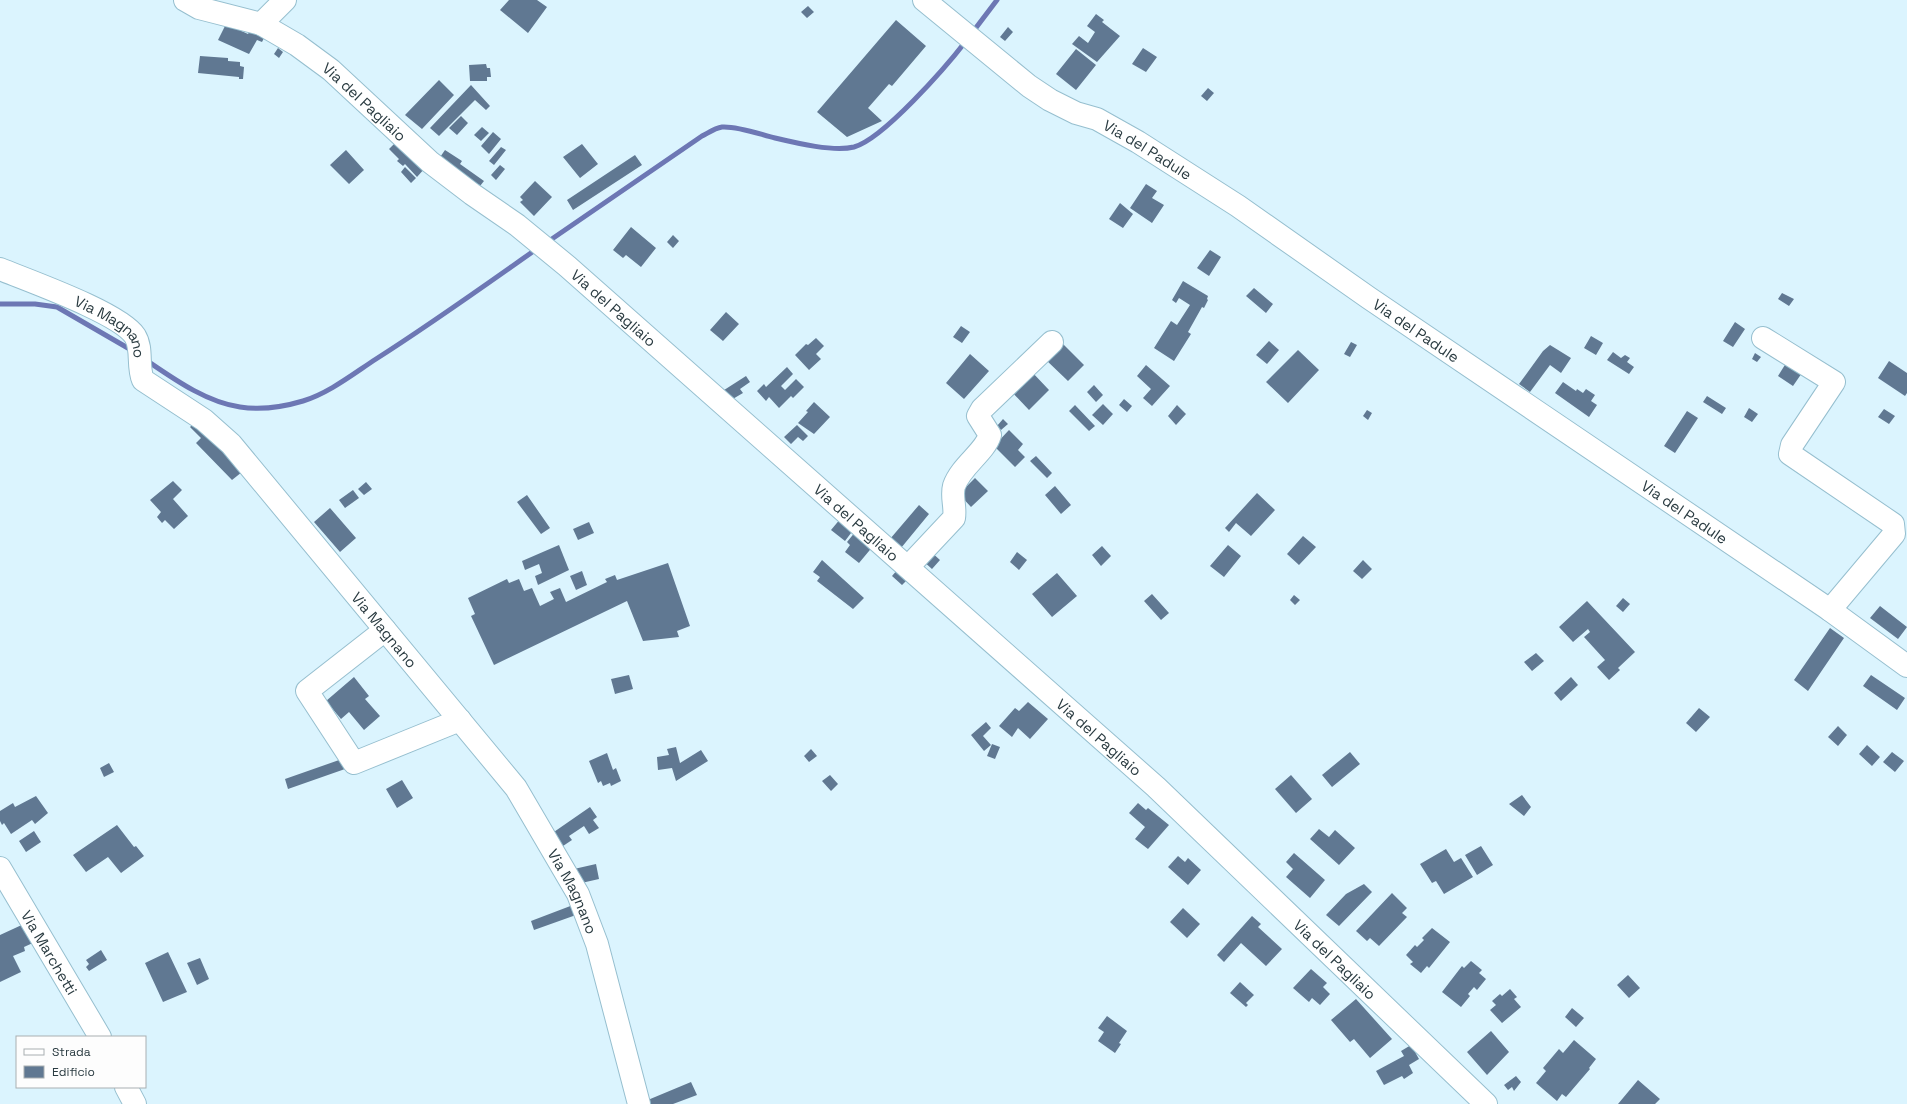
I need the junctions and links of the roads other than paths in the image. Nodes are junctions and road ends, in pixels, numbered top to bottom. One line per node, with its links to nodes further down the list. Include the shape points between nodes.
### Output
1 (185, 0): 4 (street, Via del Pagliaio, via 199,8)
2 (285, 0): 4 (street)
3 (924, 0): 9 (street, Via del Padule, via 1029,86 1050,100 1076,113 1097,119 1131,138 1238,206 1369,298)
4 (261, 24): 8 (street, Via del Pagliaio, via 297,45 331,70 430,162 542,246)
5 (0, 269): 10 (street, Via Magnano, via 61,293 122,322 134,335 139,355 139,372 143,380 204,420 231,444)
6 (1763, 338): 9 (street, via 1834,382 1792,445 1790,454 1893,524 1894,534)
7 (1052, 342): 8 (street, via 982,409 978,416 990,435 988,441 963,470 955,485 952,496 954,518)
8 (908, 567): 18 (street, Via del Pagliaio, via 1156,787)
9 (1830, 610): 11 (street, Via del Padule)
10 (385, 630): 12 (street, Via Magnano); 12 (street, via 307,692 354,763)
11 (1907, 666)
12 (460, 720): 17 (street, Via Magnano, via 516,788 578,894 597,944)
13 (0, 868): 14 (street, Via Marchetti)
14 (99, 1036)
15 (127, 1088): 16 (street)
16 (135, 1104)
17 (639, 1104)
18 (1486, 1104)

